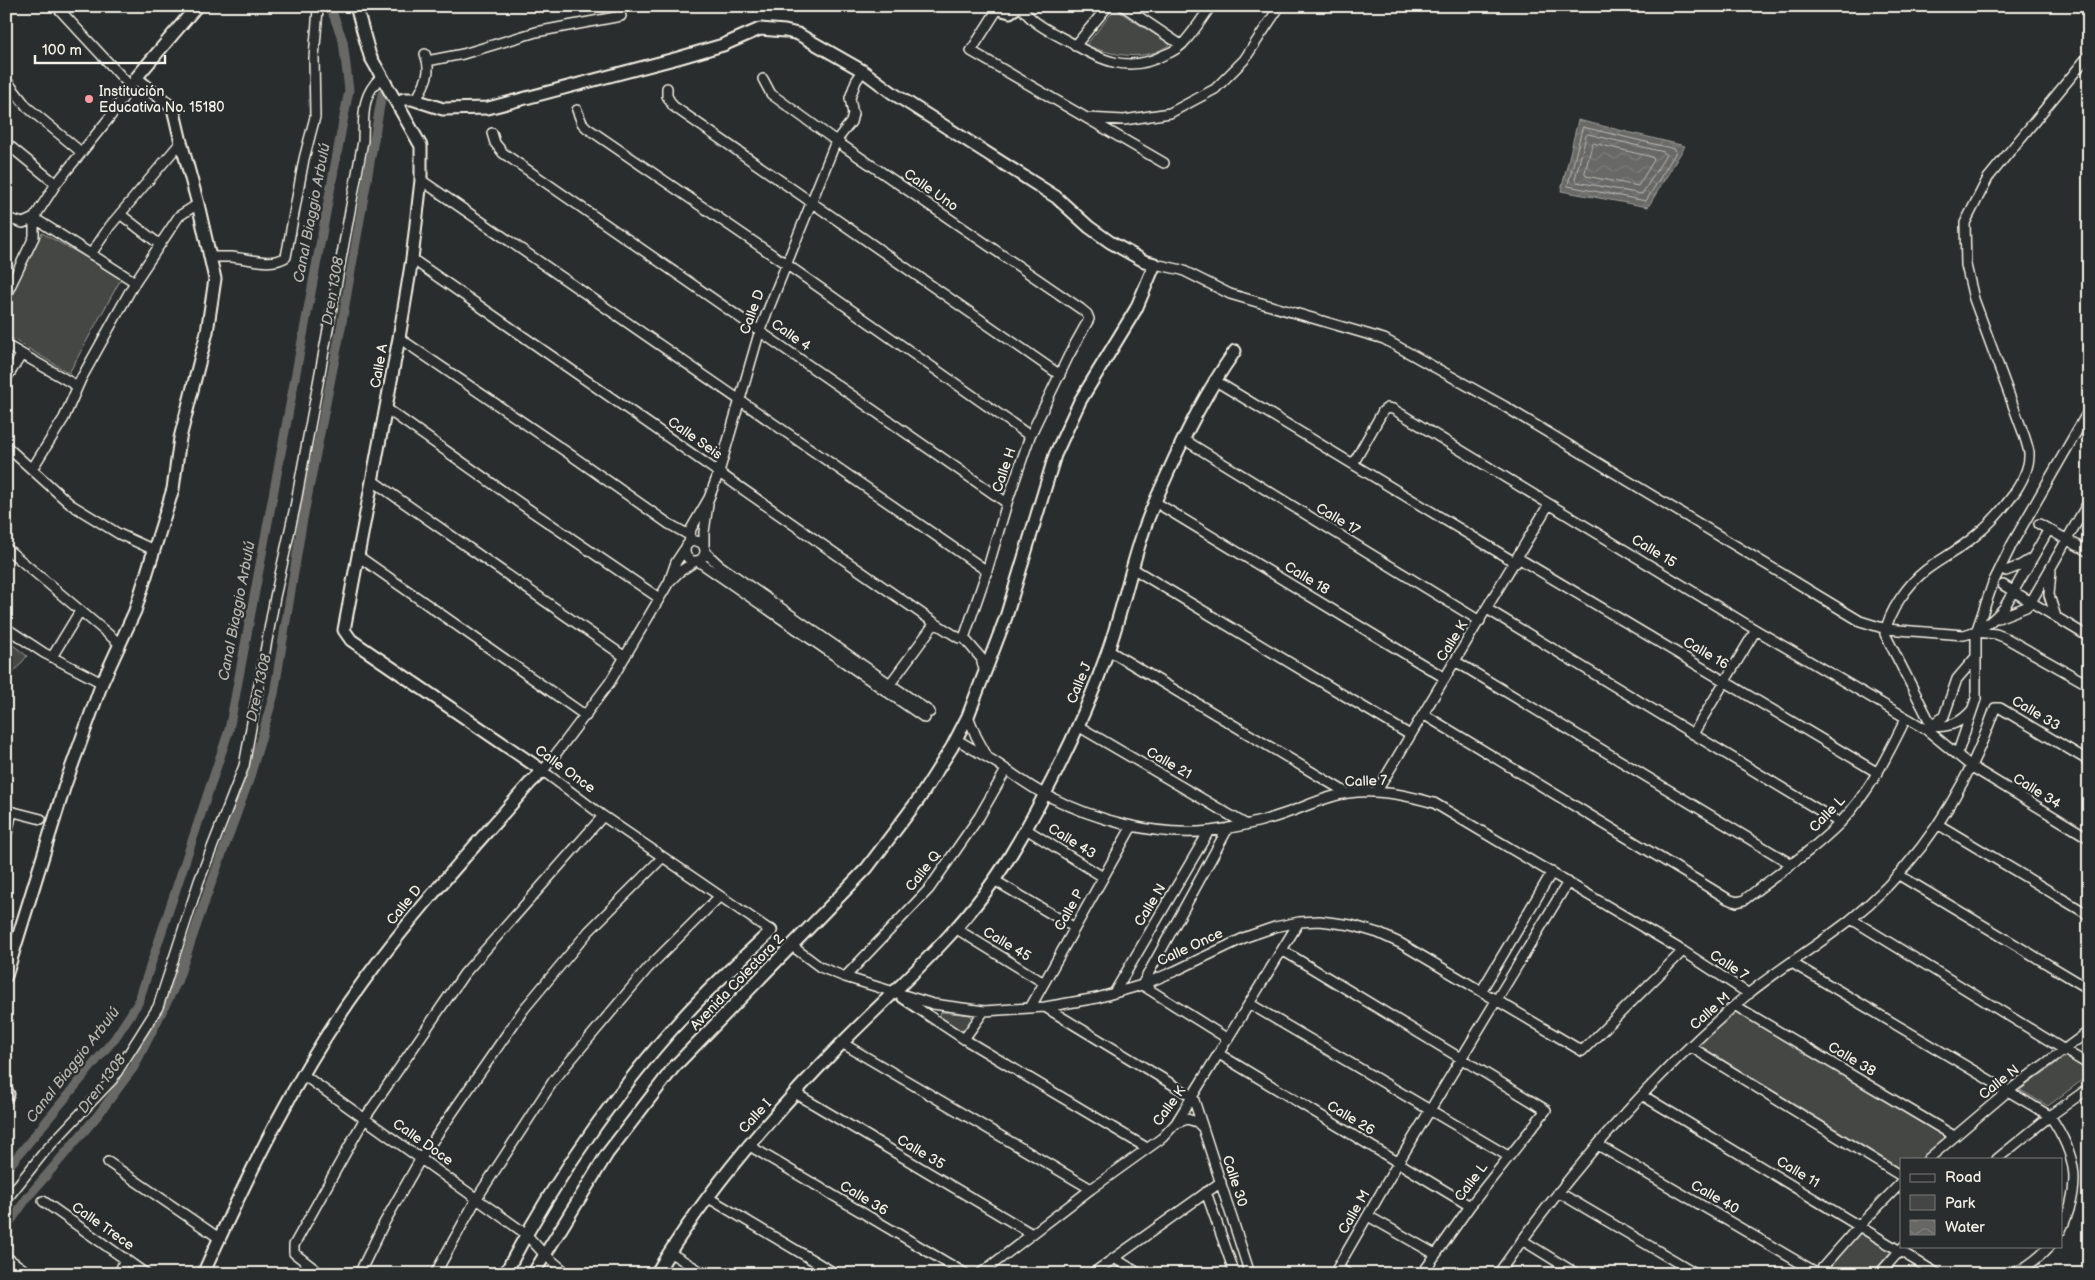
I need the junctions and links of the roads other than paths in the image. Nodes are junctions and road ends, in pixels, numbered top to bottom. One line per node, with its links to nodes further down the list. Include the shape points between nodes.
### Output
1 (56, 6): 19 (street)
2 (197, 6): 19 (street)
3 (356, 6): 16 (street, Calle A, via 370,56)
4 (999, 6): 9 (street, via 1006,12); 24 (street, via 971,51)
5 (1108, 6): 13 (street)
6 (1123, 6): 12 (street)
7 (1211, 6): 12 (street)
8 (1280, 6): 24 (street, via 1244,60 1215,89 1170,113 1124,120)
9 (1022, 7): 13 (street, via 1035,22)
10 (318, 9): 40 (street, via 314,117 286,257 264,261)
11 (621, 16): 21 (street, via 536,32 463,54 426,58 428,72)
12 (1181, 45): 13 (street, via 1154,60 1136,64 1097,58)
13 (1075, 46)
14 (2089, 54): 99 (street, via 1988,178 1965,222 1966,265 1974,298 2024,435 2029,454 2026,470 2019,486 1976,536 1923,572 1900,600 1887,621)
15 (863, 71): 21 (street, via 798,34 760,29 723,45 669,61 488,108 443,109); 26 (street, Calle D, via 850,98 851,122); 43 (street, via 1056,197 1110,242)
16 (381, 77): 22 (street, Calle A); 223 (street, via 370,87 366,100 363,141 244,766 199,881 158,1007 112,1080 44,1151)
17 (763, 79): 26 (street, Calle Uno, via 771,94)
18 (6, 80): 29 (street, via 27,107)
19 (133, 82): 27 (street, via 173,108); 29 (street)
20 (668, 88): 33 (street, via 667,96 673,106)
21 (416, 101): 22 (street, via 404,99)
22 (399, 105): 31 (street, Calle A, via 421,146)
23 (577, 110): 42 (street, via 587,128)
24 (1085, 118): 30 (street)
25 (492, 133): 47 (street, Calle 4, via 503,154)
26 (836, 141): 33 (street, Calle D); 46 (street, Calle Uno, via 1081,309)
27 (181, 142): 34 (street); 35 (street)
28 (6, 143): 32 (street)
29 (81, 152): 32 (street)
30 (1164, 163)
31 (421, 180): 41 (street, Calle A); 56 (street)
32 (56, 184): 37 (street)
33 (812, 200): 42 (street, Calle D); 52 (street)
34 (198, 204): 38 (street, via 179,216); 40 (street)
35 (120, 214): 38 (street); 39 (street)
36 (6, 218): 37 (street, via 23,223)
37 (34, 218): 39 (street); 45 (street, via 34,238)
38 (159, 244): 44 (street)
39 (91, 254): 44 (street)
40 (210, 257): 77 (street, via 215,279 207,332 180,438 173,488)
41 (412, 259): 48 (street, Calle A); 64 (street, Calle Seis)
42 (786, 264): 47 (street, Calle D); 59 (street)
43 (1155, 264): 99 (street, via 1182,270 1230,294 1384,339 1504,406 1860,621); 111 (street, Avenida Colectora 2, via 1136,309 1080,402 1055,455 1006,617)
44 (135, 282): 55 (street)
45 (7, 293)
46 (1089, 319): 52 (street, Calle H)
47 (760, 330): 56 (street, Calle D); 69 (street, Calle 4)
48 (399, 338): 57 (street, Calle A); 74 (street, via 669,524)
49 (6, 345): 51 (street)
50 (1235, 351): 54 (street, Calle J)
51 (22, 354): 53 (street); 55 (street)
52 (1060, 374): 59 (street, Calle H)
53 (6, 379)
54 (1214, 380): 60 (street, Calle J); 62 (street, Calle 16)
55 (77, 386): 63 (street, via 64,418)
56 (740, 400): 64 (street, Calle D); 85 (street)
57 (387, 409): 65 (street, Calle A); 90 (street)
58 (2089, 410): 102 (street, via 1996,575)
59 (1030, 436): 69 (street, Calle H)
60 (1183, 439): 67 (street, Calle J); 96 (street, Calle 17)
61 (8, 452): 63 (street)
62 (1353, 464): 70 (street, Calle 15, via 1383,411 1394,409); 82 (street, Calle 16)
63 (32, 469): 77 (street, via 70,504)
64 (719, 472): 66 (street, Calle D); 97 (street, Calle Seis)
65 (373, 481): 80 (street, Calle A); 108 (street)
66 (709, 498): 74 (street, Calle D); 76 (street, Calle D)
67 (1155, 502): 84 (street, Calle J); 112 (street, Calle 18)
68 (2089, 502): 73 (street)
69 (1007, 503): 85 (street, Calle H)
70 (1549, 504): 82 (street, Calle K); 101 (street, Calle 15)
71 (2039, 524): 72 (street)
72 (2049, 529): 73 (street); 79 (street)
73 (2067, 539): 78 (street); 83 (street)
74 (687, 543): 76 (street, via 696,541); 81 (street, via 687,559); 87 (street, Calle D)
75 (6, 548): 93 (street)
76 (704, 549): 81 (street, via 703,557); 115 (street, via 719,565)
77 (154, 550): 105 (street, via 135,611)
78 (2089, 552)
79 (2036, 554): 86 (street, via 2020,566); 89 (street)
80 (358, 556): 100 (street, Calle A); 120 (street)
81 (696, 561): 87 (street, Calle D); 115 (street, via 928,715)
82 (1517, 561): 92 (street, Calle K); 113 (street, Calle 16)
83 (2053, 564): 91 (street); 94 (street, via 2049,595)
84 (1132, 568): 106 (street, Calle J); 126 (street)
85 (988, 571): 104 (street, Calle H)
86 (2006, 571)
87 (669, 582): 90 (street, Calle D)
88 (2003, 584): 89 (street)
89 (2015, 592): 91 (street); 95 (street)
90 (660, 598): 108 (street, Calle D)
91 (2031, 602): 94 (street); 95 (street)
92 (1487, 609): 96 (street, Calle K); 125 (street)
93 (80, 611): 105 (street); 107 (street)
94 (2056, 617): 103 (street)
95 (1995, 619): 102 (street)
96 (1480, 621): 110 (street, Calle K)
97 (935, 623): 104 (street, Calle Seis); 115 (street)
98 (6, 628): 107 (street)
99 (1886, 629): 102 (street, via 1964,635); 124 (street, via 1885,634)
100 (344, 630): 133 (street, Calle Once, via 350,640)
101 (1756, 630): 113 (street); 122 (street, Calle 15)
102 (1976, 632): 109 (street); 116 (street, via 2006,638)
103 (2089, 637)
104 (964, 638): 111 (street, via 981,658)
105 (120, 644): 114 (street)
106 (1108, 650): 123 (street, Calle J); 136 (street)
107 (52, 657): 114 (street)
108 (625, 657): 120 (street, Calle D)
109 (1974, 658): 118 (street, via 1976,699); 124 (street, via 1957,679 1944,716)
110 (1455, 661): 112 (street, Calle K); 151 (street)
111 (985, 673): 121 (street, Avenida Colectora 2)
112 (1445, 678): 119 (street, Calle K)
113 (1726, 680): 125 (street); 134 (street, Calle 16)
114 (102, 683): 168 (street, via 58,790)
115 (890, 684)
116 (2089, 686)
117 (1995, 708): 130 (street, Calle 33); 131 (street, Calle M)
118 (1972, 710): 124 (street, via 1952,725); 128 (street)
119 (1423, 714): 126 (street, Calle K); 151 (street, Calle L, via 1737,902)
120 (586, 716): 133 (street, Calle D)
121 (968, 716): 127 (street, Avenida Colectora 2); 129 (street)
122 (1906, 718): 124 (street, Calle 15); 134 (street, Calle L)
123 (1078, 726): 137 (street, Calle J); 142 (street, Calle 21)
124 (1930, 728): 128 (street, Calle 34)
125 (1693, 734): 141 (street)
126 (1410, 735): 135 (street, Calle K)
127 (956, 739): 129 (street, Calle 7); 164 (street, Avenida Colectora 2, via 918,799 867,868)
128 (1958, 755): 131 (street, Calle 34)
129 (988, 758): 132 (street, Calle 7)
130 (2089, 760)
131 (1972, 767): 143 (street, Calle M); 149 (street, Calle 34)
132 (1006, 770): 137 (street, Calle 7); 169 (street, Calle Q, via 979,817 929,889)
133 (543, 771): 139 (street, Calle Once); 192 (street, Calle D, via 412,916)
134 (1878, 773): 141 (street, Calle L)
135 (1377, 792): 136 (street, Calle 7); 152 (street, Calle 7, via 1434,803)
136 (1347, 793): 142 (street, Calle 7)
137 (1045, 795): 144 (street, Calle 7); 146 (street, Calle J)
138 (9, 811): 140 (street); 148 (street)
139 (603, 816): 150 (street, Calle Once); 202 (street, via 464,974)
140 (40, 819)
141 (1840, 823): 151 (street, Calle L)
142 (1246, 824): 145 (street, Calle 7)
143 (1939, 825): 153 (street, Calle M); 158 (street)
144 (1132, 826): 147 (street, Calle 7); 154 (street, Calle P)
145 (1228, 828): 147 (street, Calle 7); 171 (street)
146 (1026, 829): 154 (street, Calle 43); 155 (street, Calle J)
147 (1210, 831): 175 (street, Calle N)
148 (6, 838)
149 (2089, 838)
150 (663, 857): 157 (street, Calle Once); 211 (street, via 589,931 524,1009)
151 (1791, 864)
152 (1552, 872): 156 (street, Calle 7); 173 (street)
153 (1899, 876): 159 (street, Calle M); 172 (street)
154 (1103, 877): 162 (street, Calle P)
155 (994, 880): 161 (street, Calle J); 162 (street)
156 (1568, 882): 166 (street, Calle 7); 177 (street, Calle M)
157 (720, 896): 163 (street, Calle Once); 222 (street, via 648,968 554,1080)
158 (2089, 915)
159 (1851, 919): 167 (street, Calle M); 188 (street)
160 (1299, 922): 165 (street, Calle K); 171 (street, Calle Once, via 1246,937); 173 (street, Calle Once, via 1351,925 1378,933)
161 (955, 928): 170 (street, Calle 45); 174 (street, Calle J)
162 (1075, 928): 170 (street, Calle P)
163 (771, 931): 229 (street, Avenida Colectora 2, via 704,995 643,1065 588,1138)
164 (792, 946): 169 (street, Calle Once, via 820,967); 237 (street, Avenida Colectora 2, via 674,1067 607,1154)
165 (1282, 950): 178 (street, Calle K); 190 (street)
166 (1683, 950): 176 (street, Calle 7); 177 (street, Calle Once, via 1582,1051)
167 (1792, 963): 176 (street, Calle M); 195 (street)
168 (6, 976)
169 (845, 977): 174 (street, Calle Once)
170 (1044, 983): 181 (street, Calle P)
171 (1142, 985): 175 (street, Calle Once); 185 (street)
172 (2089, 989)
173 (1482, 990): 177 (street, Calle Once)
174 (893, 992): 182 (street, Calle Once, via 933,1004); 184 (street); 186 (street, Calle I)
175 (1114, 993): 180 (street, Calle Once)
176 (1749, 994): 179 (street, Calle M)
177 (1497, 1000): 190 (street, Calle M)
178 (1250, 1004): 185 (street, Calle K); 200 (street)
179 (1736, 1006): 187 (street, Calle M); 205 (street, Calle 38)
180 (1045, 1007): 181 (street, Calle Once); 198 (street)
181 (1030, 1008): 182 (street, Calle Once)
182 (984, 1011): 184 (street)
183 (2089, 1031): 188 (street, Calle N)
184 (964, 1039): 208 (street)
185 (1228, 1039): 189 (street, Calle K)
186 (842, 1043): 196 (street, Calle I); 218 (street)
187 (1691, 1047): 197 (street, Calle M); 215 (street)
188 (2063, 1050): 191 (street); 195 (street, Calle N)
189 (1219, 1054): 198 (street, Calle K); 214 (street, Calle 26)
190 (1461, 1060): 200 (street, Calle M); 209 (street, Calle L, via 1546,1110)
191 (2089, 1065)
192 (302, 1074): 202 (street, Calle Doce); 231 (street, Calle D)
193 (2089, 1088): 201 (street)
194 (6, 1090): 199 (street)
195 (2007, 1092): 201 (street); 205 (street, Calle N)
196 (796, 1094): 207 (street, Calle I); 230 (street, Calle 35)
197 (1642, 1095): 206 (street, Calle M); 227 (street, Calle 11)
198 (1193, 1096): 203 (street, Calle K); 204 (street, Calle 30)
199 (6, 1097)
200 (1430, 1112): 209 (street); 214 (street, Calle M)
201 (2050, 1116): 210 (street); 228 (street, via 2072,1155 2073,1195)
202 (365, 1118): 211 (street, Calle Doce); 248 (street, via 294,1245 294,1253)
203 (1176, 1123): 204 (street, via 1193,1120); 208 (street, Calle K)
204 (1205, 1132): 216 (street, Calle 30)
205 (1954, 1136): 212 (street, Calle N)
206 (1598, 1144): 220 (street, Calle M); 243 (street, Calle 40)
207 (748, 1145): 221 (street, Calle I); 257 (street, Calle 36)
208 (1147, 1148): 218 (street, Calle K)
209 (1508, 1156): 225 (street, Calle L)
210 (2003, 1157)
211 (421, 1158): 222 (street, Calle Doce); 249 (street, via 382,1225)
212 (1929, 1158)
213 (108, 1162): 231 (street)
214 (1398, 1163): 225 (street, Calle 26); 226 (street, Calle M)
215 (1900, 1175)
216 (1221, 1182): 219 (street); 262 (street, Calle 30)
217 (1900, 1184): 227 (street)
218 (1090, 1189): 230 (street, Calle K)
219 (1206, 1192): 241 (street); 261 (street)
220 (1558, 1192): 232 (street, Calle M); 267 (street)
221 (707, 1197): 236 (street, Calle I); 256 (street)
222 (477, 1198): 229 (street, Calle Doce); 250 (street)
223 (6, 1200)
224 (43, 1201): 240 (street, Calle Trece)
225 (1470, 1206): 238 (street, Calle L)
226 (1368, 1216): 238 (street); 242 (street, Calle M)
227 (1860, 1225): 233 (street, Calle 11); 243 (street)
228 (2062, 1228)
229 (526, 1234): 237 (street, Calle Doce); 251 (street, Avenida Colectora 2)
230 (1032, 1234): 258 (street, Calle K)
231 (219, 1238): 247 (street, Calle D)
232 (1522, 1240): 265 (street, Calle M); 266 (street)
233 (1900, 1247)
234 (1902, 1248): 268 (street); 269 (street, Calle 11)
235 (2048, 1248): 270 (street, via 2040,1258)
236 (669, 1252): 254 (street, Calle I); 255 (street)
237 (544, 1254): 252 (street, Avenida Colectora 2); 253 (street, Calle Doce)
238 (1435, 1254): 264 (street, Calle L)
239 (6, 1257): 244 (street)
240 (125, 1258): 245 (street); 246 (street, Calle Trece)
241 (1114, 1258): 259 (street); 260 (street)
242 (1336, 1271): 263 (street)
243 (1818, 1273)
244 (30, 1274)
245 (119, 1274)
246 (146, 1274)
247 (203, 1274)
248 (321, 1274)
249 (359, 1274)
250 (435, 1274)
251 (505, 1274)
252 (533, 1274)
253 (568, 1274)
254 (656, 1274)
255 (705, 1274)
256 (836, 1274)
257 (966, 1274)
258 (980, 1274)
259 (1092, 1274)
260 (1140, 1274)
261 (1235, 1274)
262 (1250, 1274)
263 (1348, 1274)
264 (1422, 1274)
265 (1498, 1274)
266 (1577, 1274)
267 (1697, 1274)
268 (1879, 1274)
269 (1938, 1274)
270 (2011, 1274)

